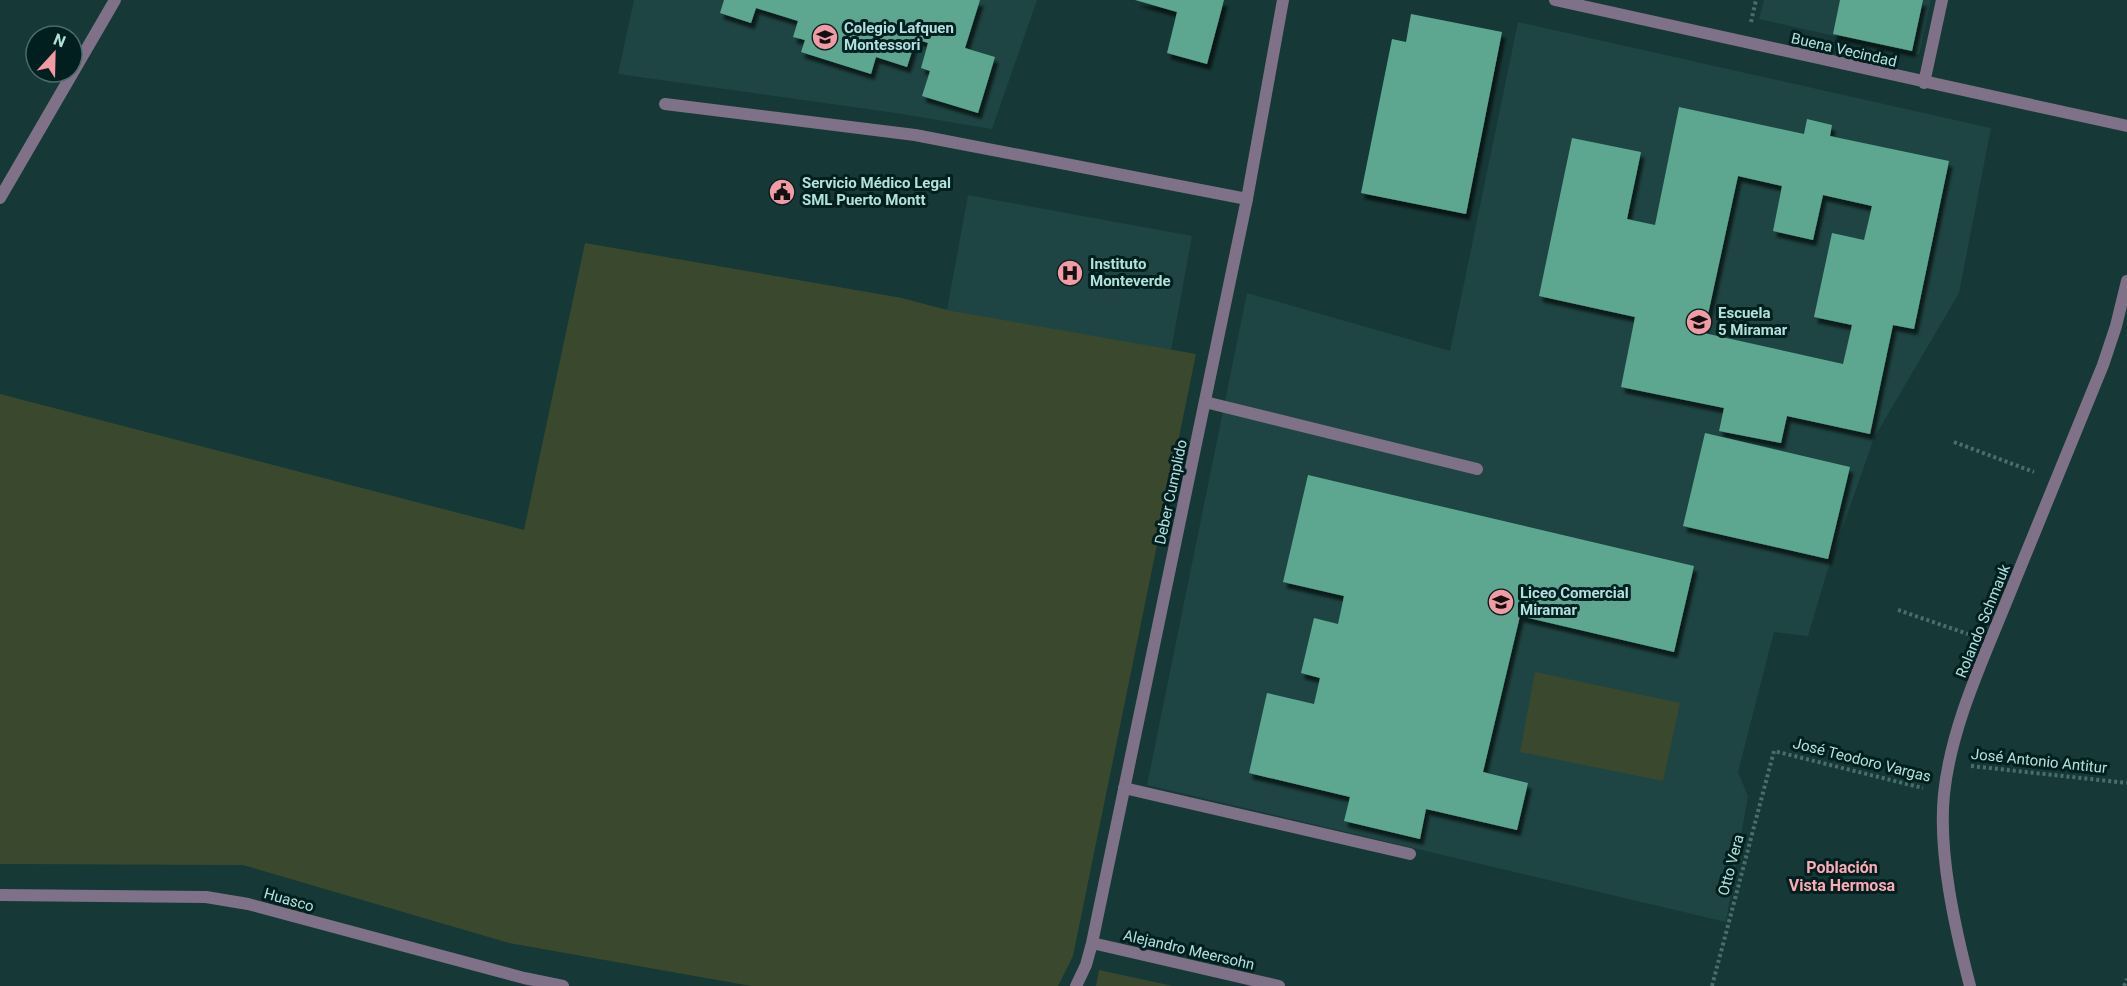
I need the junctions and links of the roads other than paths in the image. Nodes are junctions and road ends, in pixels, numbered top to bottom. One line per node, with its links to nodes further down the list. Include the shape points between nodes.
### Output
1 (115, 0): 8 (street)
2 (1282, 0): 9 (street, Deber Cumplido)
3 (1555, 0): 5 (street, Buena Vecindad)
4 (1942, 0): 5 (street)
5 (1924, 83): 7 (street, Buena Vecindad)
6 (665, 104): 9 (street, via 915,135)
7 (2127, 126)
8 (0, 198)
9 (1247, 200): 11 (street, Deber Cumplido)
10 (2127, 280): 20 (street, Rolando Schmauk, via 2103,365 1990,642 1949,764 1943,819 1951,899)
11 (1205, 402): 12 (street); 13 (street, Deber Cumplido)
12 (1477, 469)
13 (1124, 788): 14 (street); 16 (street, Deber Cumplido)
14 (1410, 854)
15 (0, 896): 18 (street, Huasco, via 206,897 248,904)
16 (1092, 943): 17 (street, Alejandro Meersohn); 19 (street, Deber Cumplido)
17 (1270, 985)
18 (563, 986)
19 (1076, 986)
20 (1970, 986)

